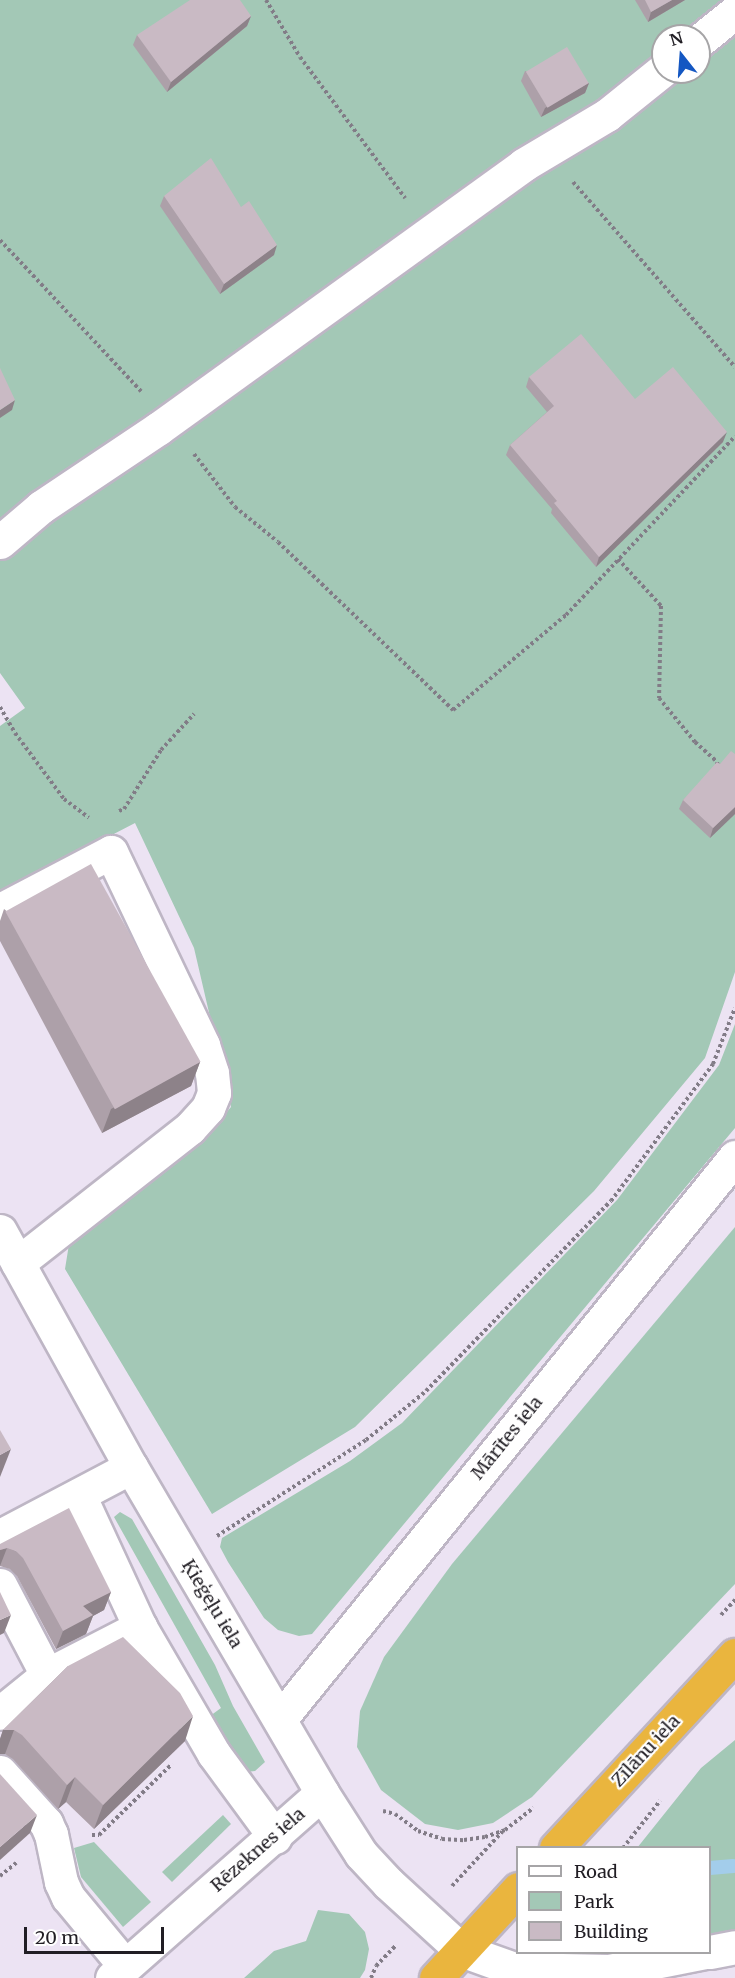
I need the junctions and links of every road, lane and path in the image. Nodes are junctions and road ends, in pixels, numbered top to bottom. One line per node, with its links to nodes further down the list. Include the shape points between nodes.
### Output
1 (266, 0): 6 (path, via 300,57)
2 (735, 12): 3 (street)
3 (711, 31)
4 (651, 80): 5 (street, via 607,116)
5 (535, 158): 6 (street); 8 (path, via 565,173)
6 (430, 232): 9 (street)
7 (0, 240): 9 (path)
8 (735, 367)
9 (168, 421): 11 (street, via 41,507); 12 (path, via 235,507 278,542 453,710 566,615)
10 (735, 436): 12 (path)
11 (0, 542)
12 (618, 559): 15 (path, via 661,606 659,698 717,762)
13 (0, 707): 17 (path, via 64,799)
14 (194, 714): 16 (path, via 161,750 124,809)
15 (719, 772)
16 (114, 814)
17 (95, 823)
18 (0, 910): 22 (street, via 111,852 202,1045 214,1093 208,1108 190,1128)
19 (735, 1008): 26 (path, via 713,1064 611,1202 426,1391 366,1440 236,1521)
20 (735, 1157): 32 (street, Mārītes iela)
21 (0, 1230): 22 (street, Ķieģeļu iela)
22 (18, 1263): 23 (street, Ķieģeļu iela)
23 (131, 1467): 24 (street); 26 (street, Ķieģeļu iela)
24 (79, 1496): 25 (street); 28 (street)
25 (0, 1536)
26 (185, 1560): 32 (street, Ķieģeļu iela)
27 (0, 1585): 30 (street)
28 (140, 1627): 30 (street); 33 (street)
29 (735, 1655): 39 (highway, Zīlānu iela)
30 (47, 1675): 31 (street)
31 (0, 1713)
32 (280, 1719): 35 (street, Ķieģeļu iela)
33 (203, 1734): 37 (path, via 99,1835); 38 (street)
34 (0, 1772): 37 (street, via 46,1823)
35 (322, 1793): 36 (path, via 395,1814 418,1831 442,1839 475,1839); 38 (street, Rēzeknes iela); 43 (street, Ķieģeļu iela, via 362,1854)
36 (505, 1830)
37 (51, 1834): 40 (path); 47 (street, via 68,1897)
38 (275, 1837): 47 (street, Rēzeknes iela)
39 (558, 1846)
40 (0, 1876)
41 (516, 1891): 43 (highway)
42 (735, 1947): 44 (street)
43 (461, 1950): 45 (street, via 514,1969 609,1971); 49 (highway)
44 (711, 1952)
45 (700, 1954)
46 (376, 1966): 48 (path)
47 (119, 1972)
48 (371, 1978)
49 (436, 1978)

